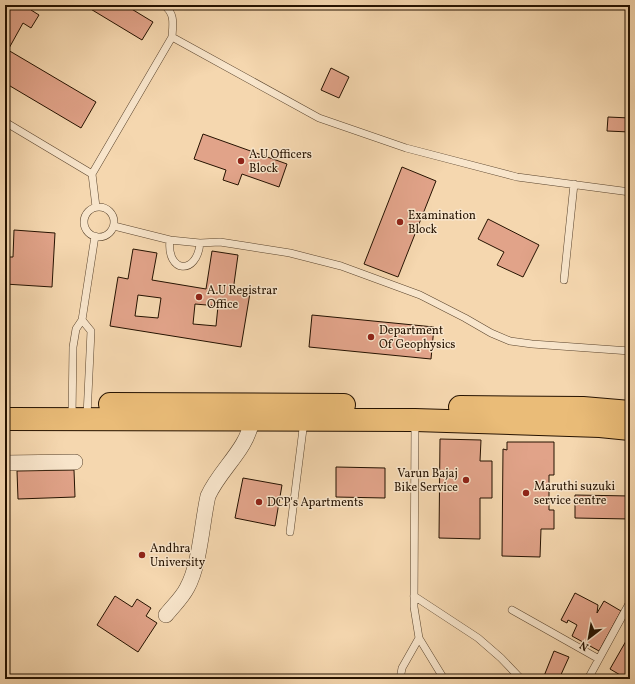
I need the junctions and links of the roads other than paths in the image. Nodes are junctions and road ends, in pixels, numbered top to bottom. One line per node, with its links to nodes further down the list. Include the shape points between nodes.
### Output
1 (164, 5): 2 (lane, via 174,18)
2 (172, 37): 4 (lane); 5 (lane, via 319,118 406,148 510,175)
3 (5, 122): 4 (lane)
4 (92, 174): 7 (lane)
5 (574, 184): 6 (lane); 12 (lane)
6 (630, 192)
7 (96, 207): 8 (lane, via 101,206 110,211); 9 (lane, via 87,212 84,222 88,231)
8 (114, 226): 9 (lane, via 108,234); 10 (lane)
9 (95, 236): 13 (lane)
10 (170, 240): 11 (lane); 11 (lane, via 171,259 176,264 185,266 193,263 199,255)
11 (200, 243): 14 (lane, via 220,242 290,253 341,266 420,295 510,341)
12 (564, 280)
13 (82, 320): 16 (lane, via 76,329 73,347); 16 (lane, via 91,332)
14 (630, 351)
15 (5, 405): 16 (main road)
16 (79, 412): 17 (main road, via 195,403 539,407); 18 (main road); 19 (main road)
17 (630, 412)
18 (5, 419)
19 (252, 420): 20 (main road); 29 (street, via 246,439 212,486 188,587)
20 (304, 420): 21 (main road); 25 (lane)
21 (415, 420): 22 (main road); 26 (lane)
22 (630, 429)
23 (75, 462): 24 (street)
24 (5, 463)
25 (290, 532)
26 (414, 596): 30 (lane); 34 (lane, via 478,638)
27 (630, 602): 31 (lane)
28 (512, 610): 31 (lane)
29 (166, 615)
30 (419, 638): 32 (lane, via 402,668); 33 (lane)
31 (599, 659): 35 (lane)
32 (400, 679)
33 (444, 679)
34 (521, 679)
35 (588, 679)

